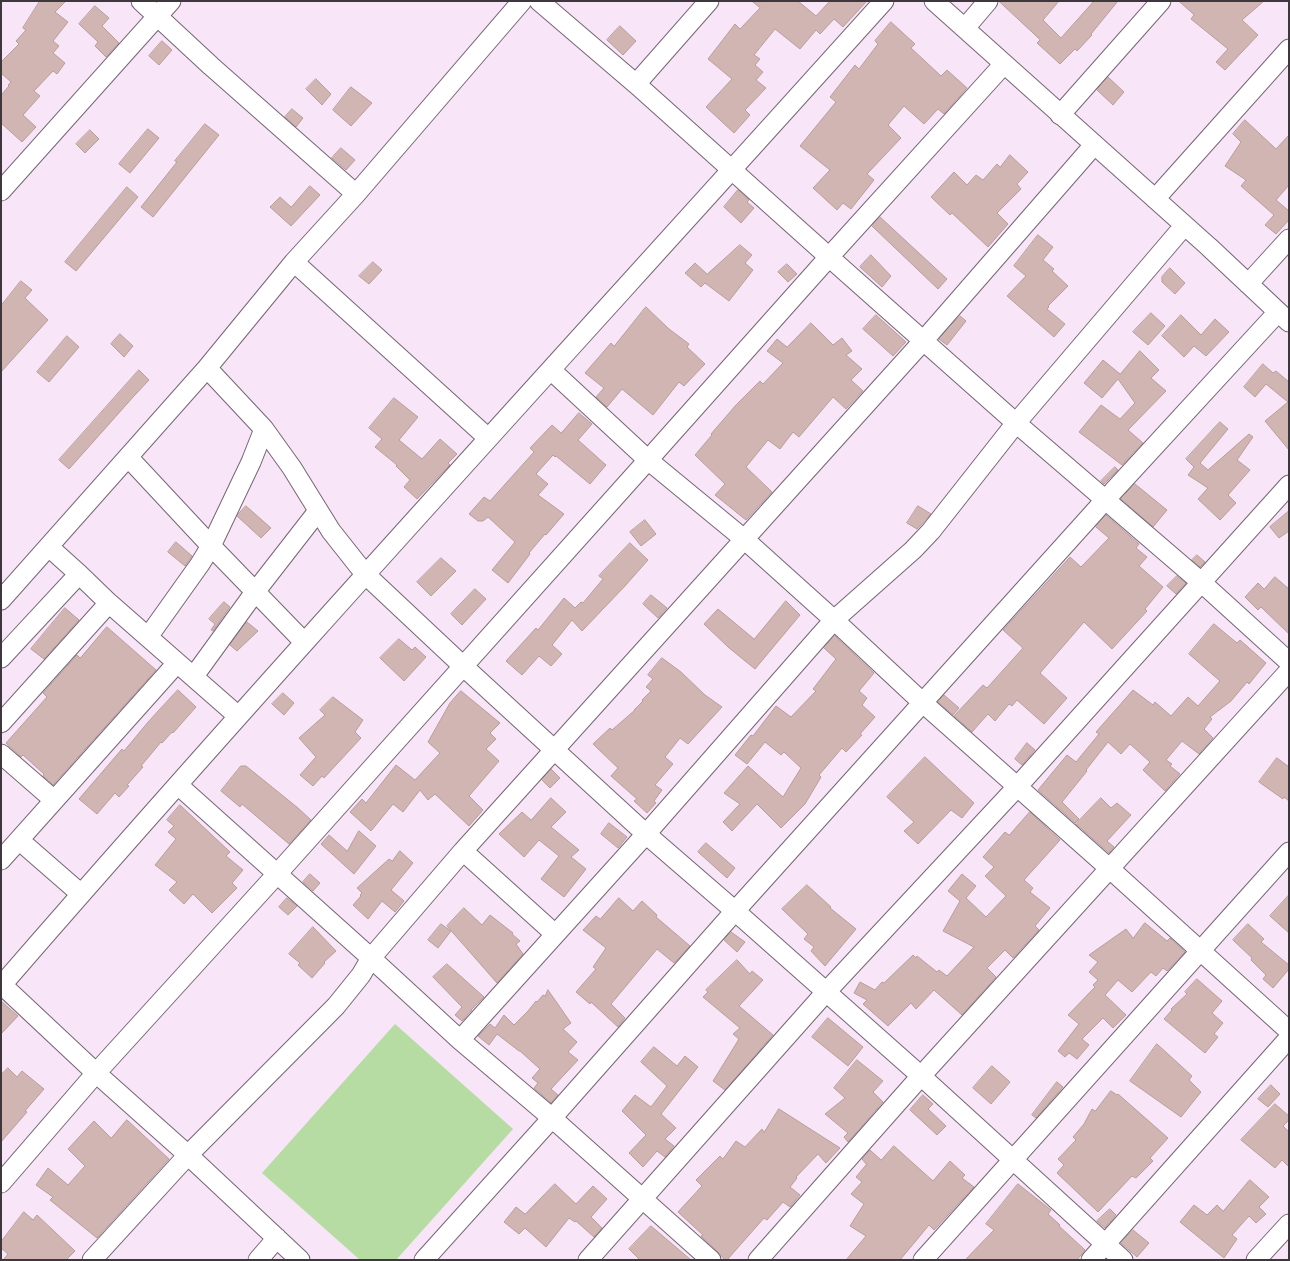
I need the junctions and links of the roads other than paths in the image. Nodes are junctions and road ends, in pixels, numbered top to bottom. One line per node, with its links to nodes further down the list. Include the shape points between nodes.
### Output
1 (141, 1): 10 (street)
2 (171, 1): 10 (street)
3 (522, 1): 19 (street)
4 (539, 1): 14 (street)
5 (710, 1): 14 (street)
6 (884, 1): 17 (street)
7 (934, 1): 11 (street)
8 (988, 1): 11 (street)
9 (1161, 1): 15 (street)
10 (157, 16): 18 (street); 19 (street)
11 (964, 28): 13 (street)
12 (1289, 49): 20 (street)
13 (1004, 64): 15 (street); 23 (street)
14 (636, 84): 17 (street)
15 (1060, 115): 16 (street)
16 (1094, 145): 20 (street); 27 (street)
17 (732, 170): 23 (street); 29 (street)
18 (1, 191)
19 (356, 194): 24 (street)
20 (1155, 199): 21 (street)
21 (1184, 226): 25 (street); 30 (street)
22 (1289, 239): 25 (street)
23 (828, 257): 27 (street); 34 (street)
24 (294, 262): 28 (street); 32 (street)
25 (1248, 284): 26 (street)
26 (1284, 317): 36 (street)
27 (924, 340): 30 (street); 38 (street)
28 (207, 368): 31 (street); 33 (street)
29 (551, 370): 32 (street); 34 (street)
30 (1016, 423): 36 (street); 47 (street, via 931,531)
31 (264, 429): 37 (street); 39 (street)
32 (488, 438): 42 (street)
33 (128, 457): 39 (street); 40 (street)
34 (648, 460): 38 (street); 53 (street)
35 (1289, 485): 43 (street)
36 (1106, 499): 43 (street); 56 (street)
37 (318, 510): 42 (street); 44 (street)
38 (744, 539): 47 (street); 59 (street)
39 (211, 546): 44 (street); 48 (street)
40 (49, 547): 41 (street); 45 (street)
41 (79, 574): 46 (street); 50 (street)
42 (365, 574): 49 (street); 53 (street)
43 (1201, 582): 51 (street); 62 (street)
44 (255, 592): 49 (street); 55 (street)
45 (1, 600)
46 (109, 603): 48 (street); 58 (street)
47 (834, 620): 56 (street); 64 (street)
48 (148, 637): 52 (street)
49 (304, 642): 57 (street)
50 (1, 658)
51 (1289, 662)
52 (177, 663): 55 (street); 63 (street)
53 (463, 666): 59 (street); 70 (street)
54 (1289, 671): 69 (street)
55 (194, 676): 57 (street)
56 (923, 703): 62 (street); 72 (street)
57 (238, 716): 61 (street)
58 (1, 723)
59 (553, 749): 64 (street); 66 (street)
60 (1, 754): 63 (street)
61 (178, 785): 70 (street); 71 (street)
62 (1016, 786): 69 (street); 77 (street)
63 (54, 800): 65 (street)
64 (646, 834): 72 (street); 73 (street)
65 (19, 840): 68 (street); 71 (street)
66 (463, 850): 73 (street); 75 (street)
67 (1289, 852): 74 (street)
68 (1, 860)
69 (1109, 868): 74 (street); 82 (street)
70 (278, 874): 75 (street); 81 (street)
71 (81, 894): 76 (street)
72 (735, 911): 77 (street); 83 (street)
73 (555, 934): 80 (street)
74 (1200, 951): 78 (street); 85 (street)
75 (371, 958): 80 (street); 84 (street, via 336,1006)
76 (1, 985): 81 (street)
77 (826, 992): 82 (street); 87 (street)
78 (1289, 1031)
79 (1289, 1038): 90 (street)
80 (460, 1040): 83 (street)
81 (96, 1073): 84 (street); 86 (street)
82 (921, 1076): 85 (street); 97 (street)
83 (552, 1118): 87 (street); 94 (street)
84 (188, 1155): 89 (street); 91 (street)
85 (1013, 1161): 90 (street); 98 (street)
86 (1, 1183)
87 (643, 1198): 95 (street); 96 (street)
88 (1289, 1224): 101 (street)
89 (277, 1238): 92 (street); 93 (street)
90 (1105, 1244): 99 (street); 100 (street)
91 (92, 1260)
92 (258, 1260)
93 (300, 1260)
94 (424, 1260)
95 (588, 1260)
96 (711, 1260)
97 (758, 1260)
98 (923, 1260)
99 (1091, 1260)
100 (1123, 1260)
101 (1256, 1260)

